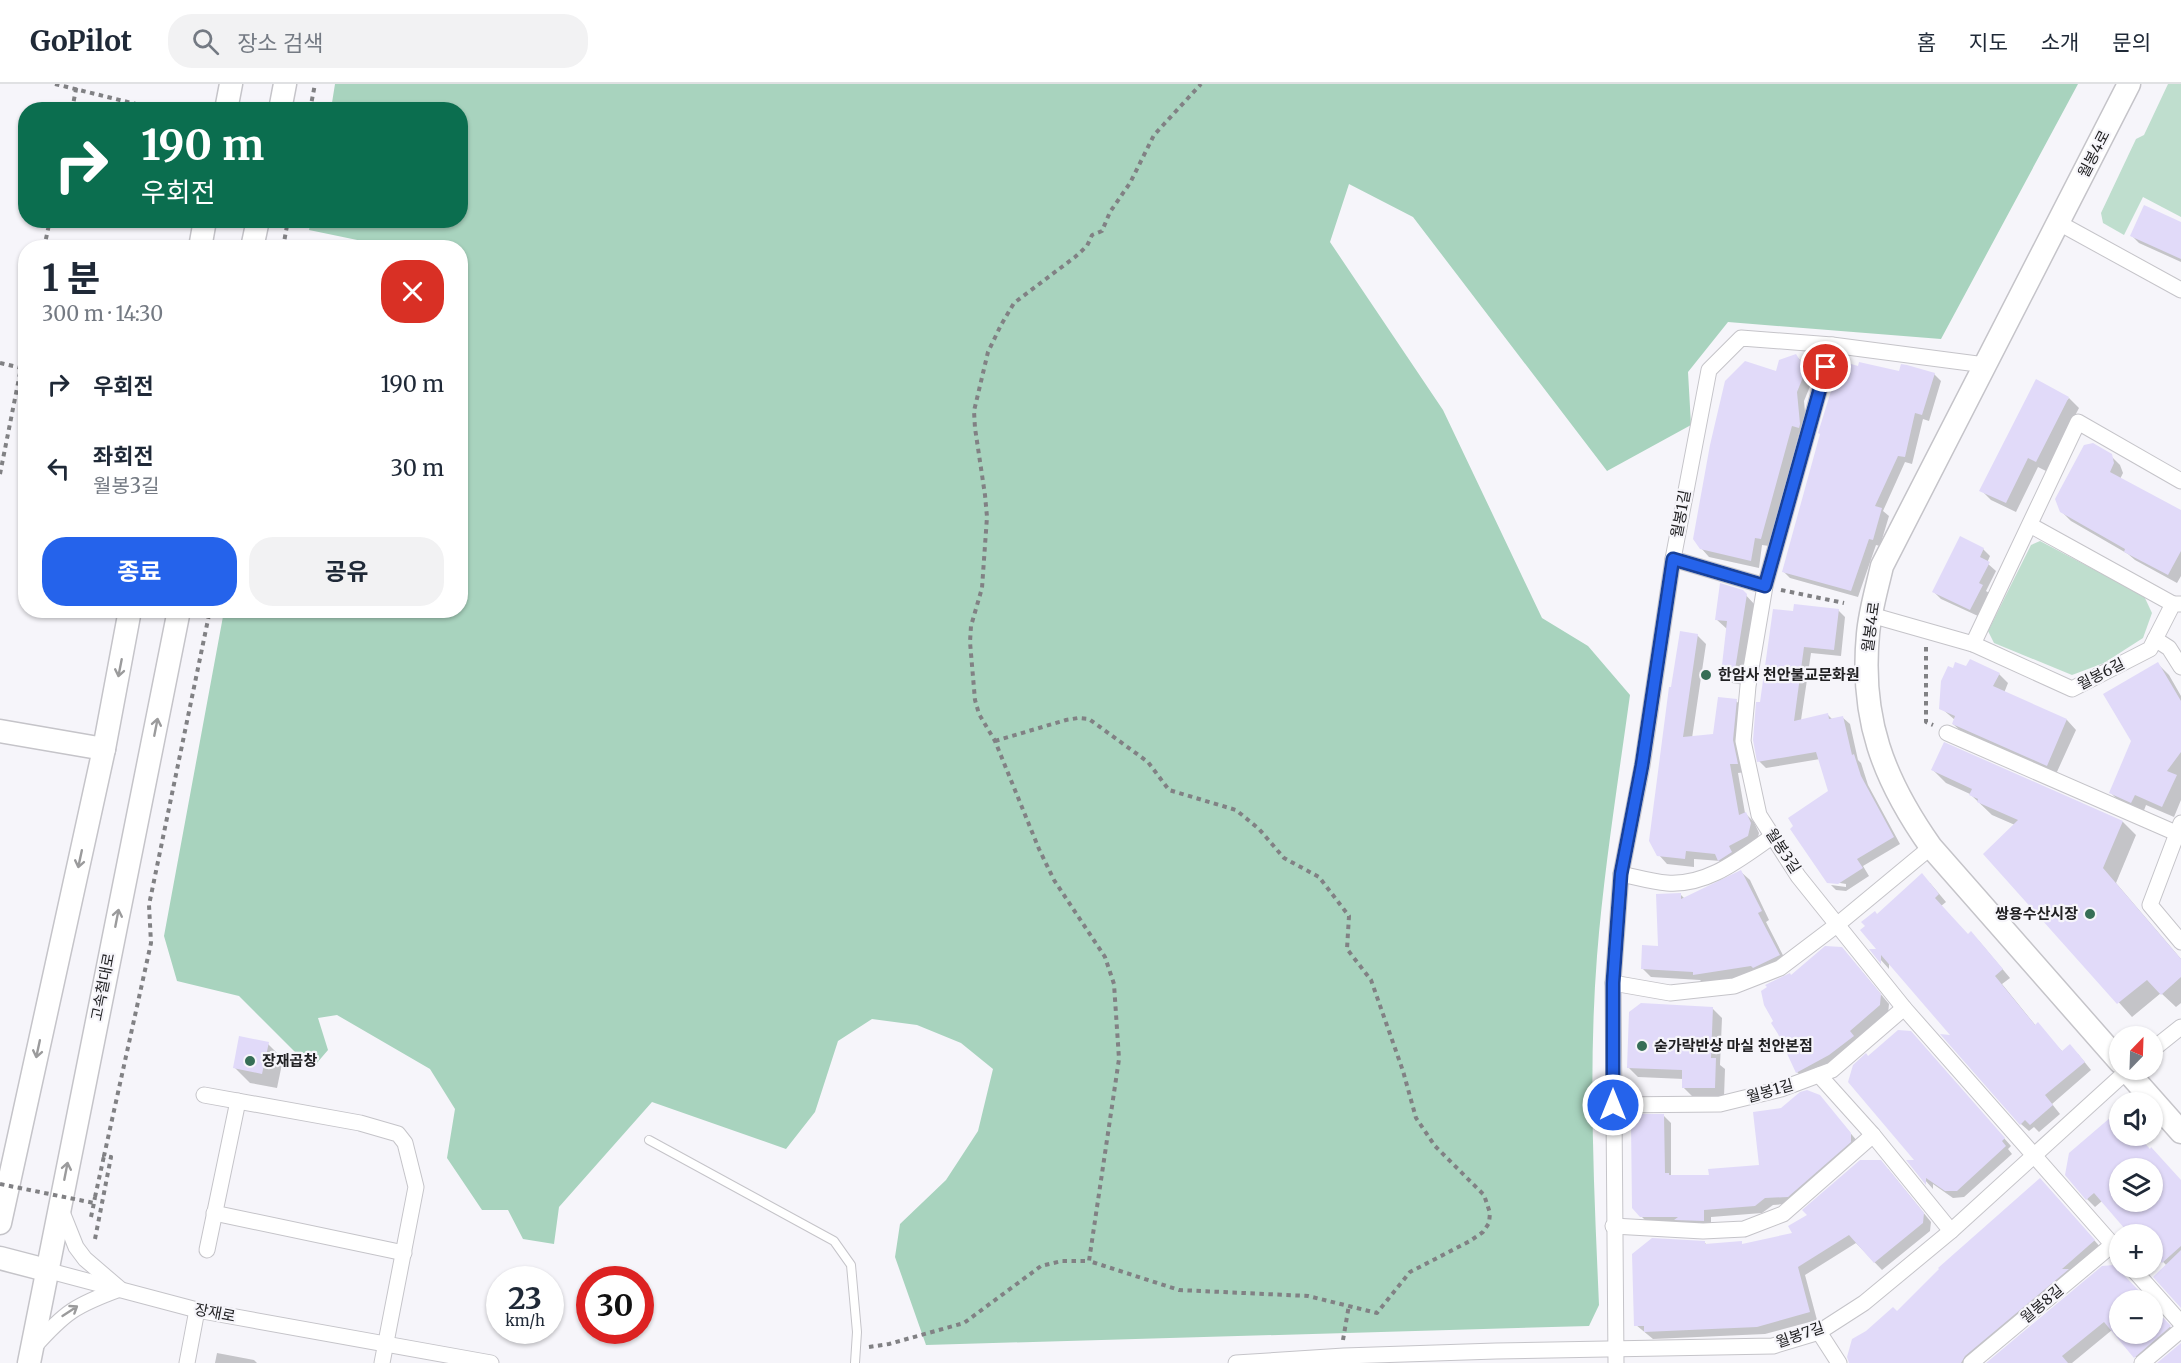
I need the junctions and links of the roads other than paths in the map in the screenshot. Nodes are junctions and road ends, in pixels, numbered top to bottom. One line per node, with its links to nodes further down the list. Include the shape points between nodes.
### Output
1 (231, 84): 4 (main road)
2 (285, 84): 5 (main road)
3 (2129, 84): 6 (main road, 월봉4로)
4 (228, 102)
5 (282, 102)
6 (2059, 223): 7 (street); 9 (main road, 월봉4로)
7 (2181, 290)
8 (1832, 345): 9 (street, 월봉1길); 12 (street, 월봉1길, via 1741,338 1708,370); 13 (street, 월봉3길)
9 (1985, 365): 15 (main road, 월봉4로, via 1882,566)
10 (2181, 481): 11 (street, via 2079,422)
11 (2030, 525): 14 (street, 월봉6길); 19 (street)
12 (1673, 559): 13 (street); 27 (street, 월봉1길)
13 (1765, 586): 25 (street, 월봉3길, via 1743,741 1759,815)
14 (2177, 604): 18 (street, 월봉6길)
15 (1871, 615): 19 (street, 월봉6길); 26 (main road, 월봉4로, via 1866,683 1875,739 1893,786)
16 (129, 618): 23 (main road, one-way to 23)
17 (177, 618): 45 (main road, 고속철대로, one-way to 17)
18 (2155, 639): 19 (street, 월봉6길, via 2150,649 2072,689); 20 (street, via 2169,648)
19 (1973, 644)
20 (2181, 667)
21 (0, 731): 23 (main road)
22 (1947, 733): 24 (street)
23 (104, 749): 47 (main road, one-way to 47)
24 (2179, 828): 29 (street, via 2150,905)
25 (1773, 836): 27 (street, via 1703,880 1668,883); 28 (street, 월봉3길, via 1798,876)
26 (1931, 847): 28 (street); 34 (main road, 월봉4로)
27 (1621, 874): 30 (street, 월봉1길)
28 (1838, 924): 30 (street, via 1780,968 1734,986 1670,993); 31 (street, 월봉3길)
29 (2181, 942)
30 (1613, 983): 40 (street, 월봉1길)
31 (1904, 1008): 35 (street, 월봉1길, via 1832,1070); 44 (street, 월봉3길)
32 (2181, 1027): 33 (street)
33 (2163, 1041)
34 (2109, 1050)
35 (1819, 1075): 40 (street, 월봉1길, via 1720,1104); 42 (street)
36 (2112, 1080): 44 (street, 월봉7길)
37 (2136, 1080): 41 (main road, 월봉4로)
38 (204, 1095): 39 (street)
39 (238, 1101): 46 (street); 52 (street, via 360,1123 398,1134 405,1143 416,1187)
40 (1613, 1105): 48 (street, 월봉1길)
41 (2181, 1132)
42 (1872, 1135): 48 (street, via 1783,1214 1744,1228 1703,1231); 49 (street)
43 (649, 1140): 69 (lane, via 834,1241 851,1265 857,1332)
44 (2033, 1154): 49 (street, 월봉7길); 50 (street, 월봉3길)
45 (59, 1206): 55 (main road, 고속철대로); 57 (street, via 76,1247)
46 (214, 1213): 51 (street); 52 (street)
47 (0, 1223)
48 (1613, 1226): 63 (street, 월봉1길)
49 (1951, 1231): 61 (street, 월봉7길, via 1864,1303)
50 (2109, 1241)
51 (207, 1250)
52 (404, 1253): 62 (street)
53 (2109, 1255): 72 (street, 월봉8길)
54 (0, 1258): 55 (main road)
55 (46, 1270): 57 (street, 장재로); 64 (main road, 고속철대로)
56 (2141, 1278): 59 (street)
57 (120, 1289): 58 (street, 장재로); 64 (street, one-way to 57, via 65,1314)
58 (197, 1310): 62 (street, 장재로); 66 (street)
59 (2181, 1323)
60 (2181, 1330): 73 (street)
61 (1819, 1332): 63 (street, 월봉7길, via 1773,1346); 71 (street)
62 (386, 1345): 67 (street); 68 (street, 장재로)
63 (1616, 1355): 65 (street, 월봉7길)
64 (31, 1356)
65 (1496, 1357): 70 (street, 월봉7길, via 1344,1356)
66 (187, 1363)
67 (382, 1363)
68 (491, 1363)
69 (855, 1363)
70 (1236, 1363)
71 (1839, 1363)
72 (1971, 1363)
73 (2142, 1363)

